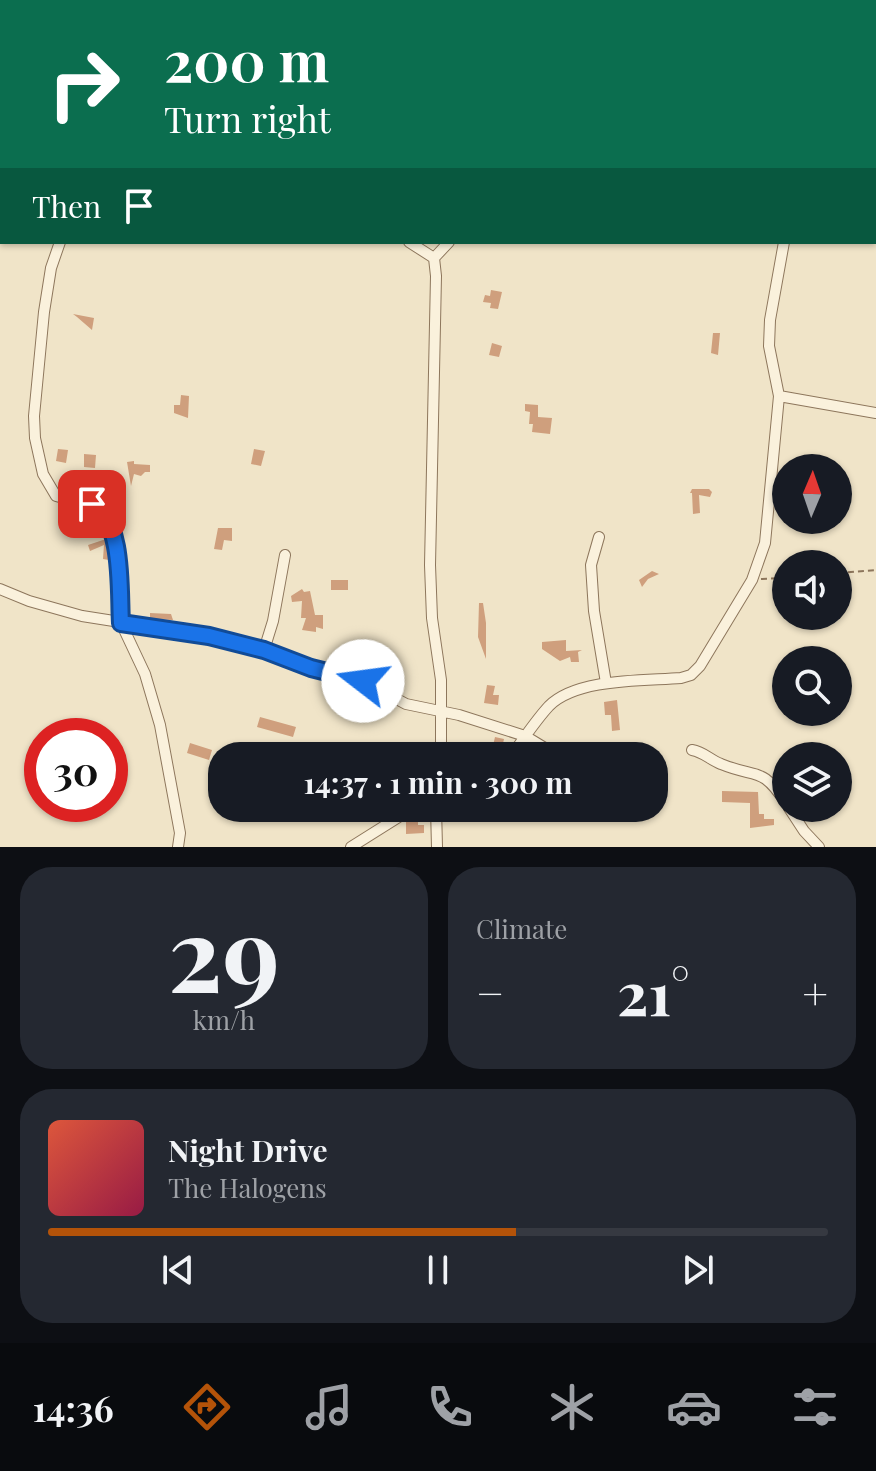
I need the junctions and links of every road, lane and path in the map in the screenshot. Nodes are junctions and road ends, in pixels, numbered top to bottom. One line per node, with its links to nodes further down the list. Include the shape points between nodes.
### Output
1 (59, 244): 15 (street, via 44,312 34,416 37,455 56,496 97,507 111,528)
2 (412, 244): 5 (street)
3 (447, 244): 5 (street)
4 (784, 244): 6 (street, via 769,346)
5 (434, 258): 18 (street, via 430,565)
6 (779, 396): 7 (street); 13 (street, via 765,543)
7 (876, 413)
8 (599, 537): 17 (street, via 591,565)
9 (285, 555): 16 (street)
10 (876, 570): 11 (path)
11 (852, 572)
12 (772, 579): 13 (path)
13 (752, 580): 17 (street, via 691,675)
14 (0, 589): 15 (street)
15 (121, 623): 16 (street); 28 (street, via 145,674 160,725 180,833)
16 (264, 650): 18 (street, via 363,681 406,704)
17 (606, 683): 19 (street, via 551,704)
18 (439, 711): 19 (street); 20 (street)
19 (525, 736): 21 (street); 22 (street)
20 (440, 742)
21 (521, 742)
22 (535, 742)
23 (692, 750): 24 (street, via 757,773)
24 (772, 785)
25 (391, 822): 29 (street)
26 (436, 822): 30 (street)
27 (798, 822): 31 (street)
28 (178, 847)
29 (351, 847)
30 (437, 847)
31 (819, 847)

